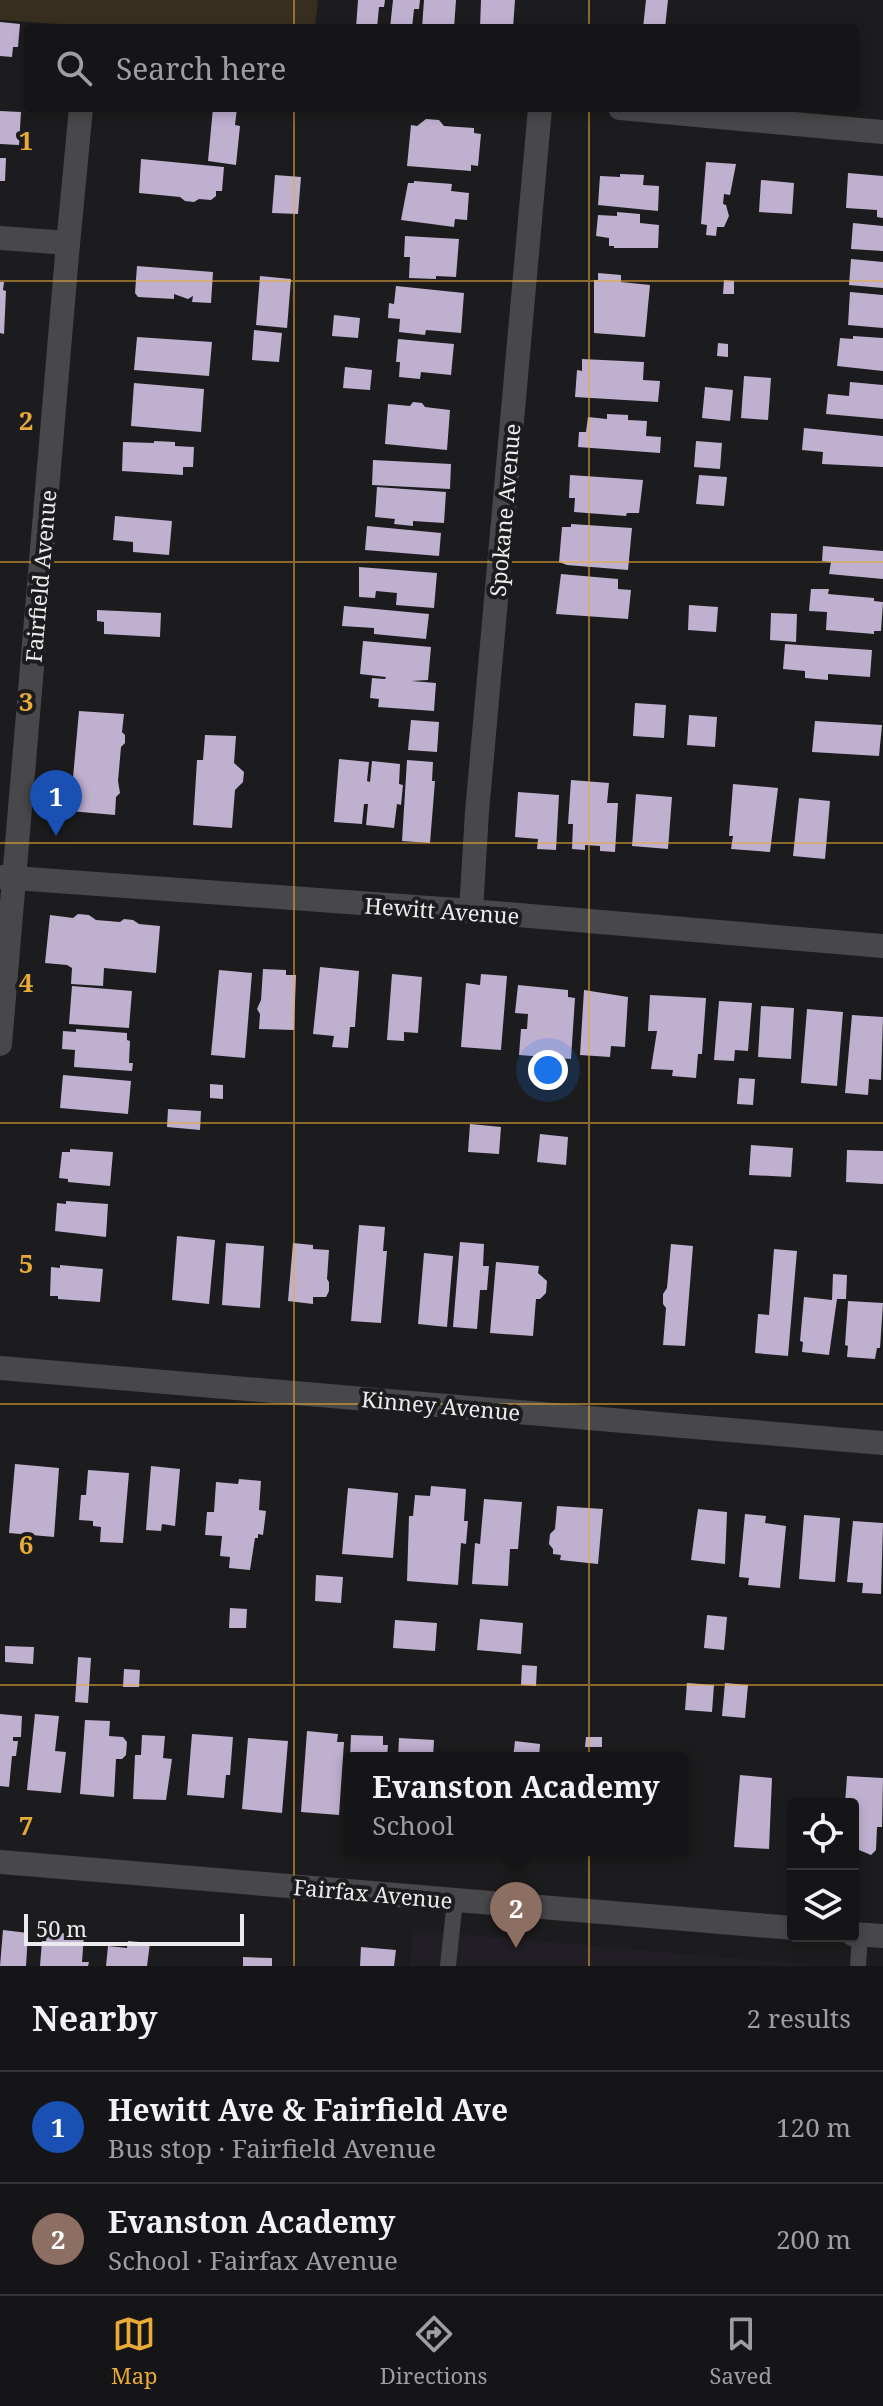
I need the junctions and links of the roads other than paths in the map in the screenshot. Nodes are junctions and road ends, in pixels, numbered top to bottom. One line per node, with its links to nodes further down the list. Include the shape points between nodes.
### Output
1 (81, 112): 6 (street, Fairfield Avenue)
2 (540, 112): 8 (street, Spokane Avenue)
3 (664, 112): 4 (street)
4 (883, 132)
5 (0, 238): 6 (street)
6 (68, 243): 7 (street, Fairfield Avenue)
7 (7, 878): 8 (street, Hewitt Avenue); 10 (street, Fairfield Avenue)
8 (471, 911): 9 (street, Hewitt Avenue)
9 (883, 946)
10 (0, 1044)
11 (0, 1368): 12 (street, Kinney Avenue)
12 (883, 1443)
13 (0, 1862): 14 (street, Fairfax Avenue)
14 (455, 1900): 15 (street, Fairfax Avenue); 17 (lane)
15 (787, 1928)
16 (865, 1935): 18 (lane)
17 (448, 1966)
18 (858, 1966)

